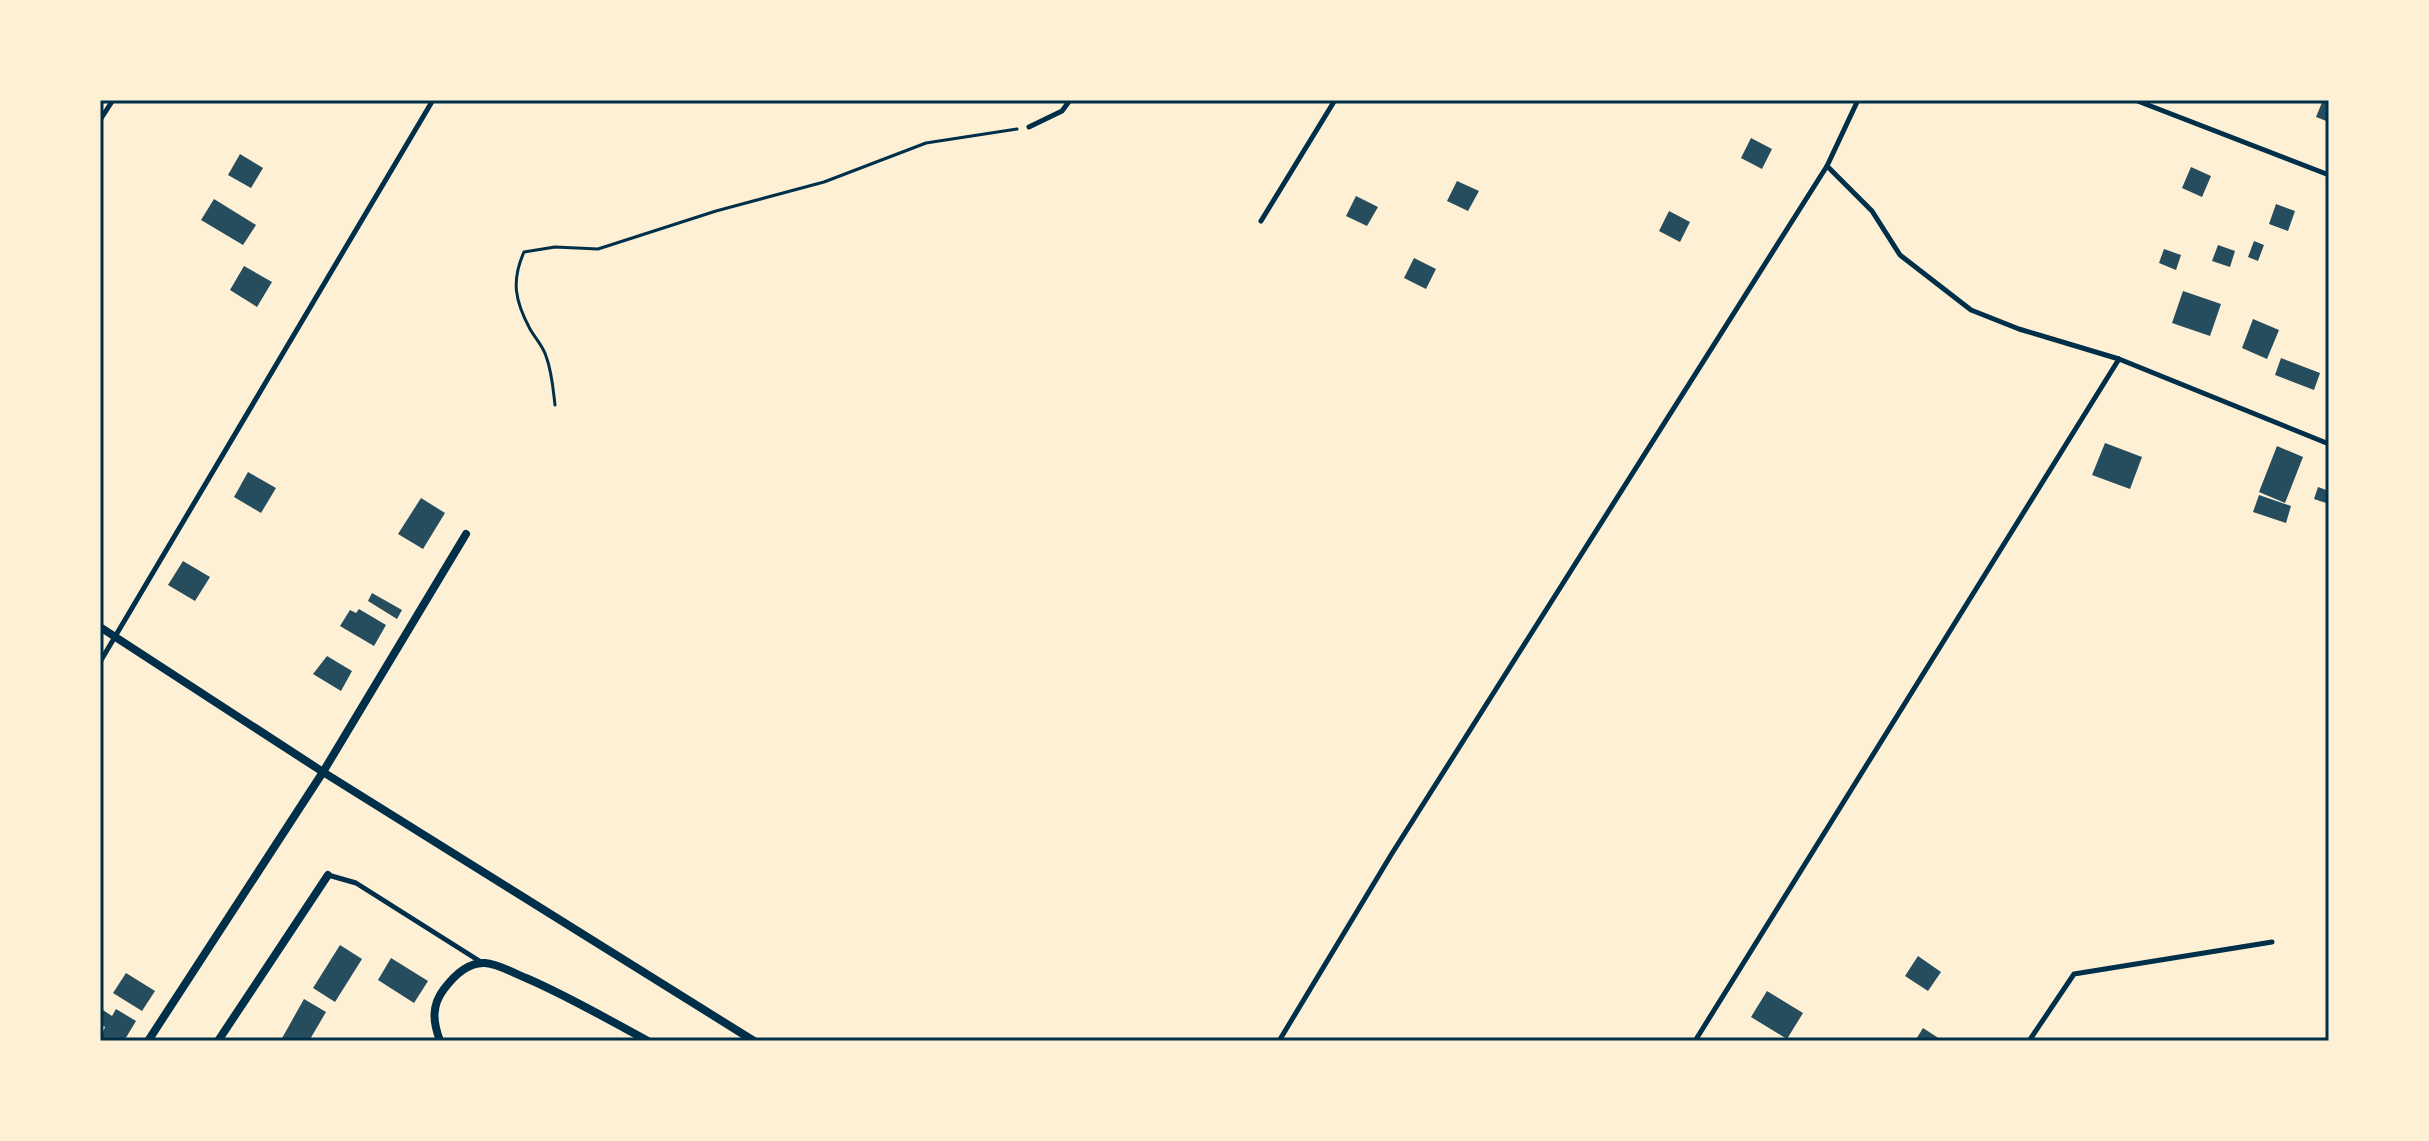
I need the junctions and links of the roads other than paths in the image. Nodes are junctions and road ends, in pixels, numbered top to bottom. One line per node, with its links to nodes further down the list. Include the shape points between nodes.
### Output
1 (113, 100): 7 (lane)
2 (433, 100): 16 (lane)
3 (1070, 100): 8 (lane, via 1062,111)
4 (1335, 100): 11 (lane)
5 (1858, 100): 9 (lane)
6 (2135, 100): 10 (lane)
7 (100, 120)
8 (1029, 127)
9 (1827, 166): 12 (lane, via 1872,211 1900,255 1971,310); 27 (lane)
10 (2329, 175)
11 (1261, 221)
12 (2119, 359): 13 (lane); 28 (lane)
13 (2329, 444)
14 (466, 534): 18 (street)
15 (100, 627): 16 (street)
16 (116, 637): 17 (lane); 18 (street)
17 (100, 662)
18 (323, 772): 22 (street); 26 (street)
19 (328, 875): 21 (lane, via 356,883); 23 (street)
20 (2272, 942): 29 (lane, via 2074,974)
21 (482, 963): 24 (street, via 466,968 439,996 433,1022); 25 (street, via 561,994)
22 (148, 1041)
23 (218, 1041)
24 (440, 1041)
25 (648, 1041)
26 (754, 1041)
27 (1279, 1041)
28 (1695, 1041)
29 (2029, 1041)

